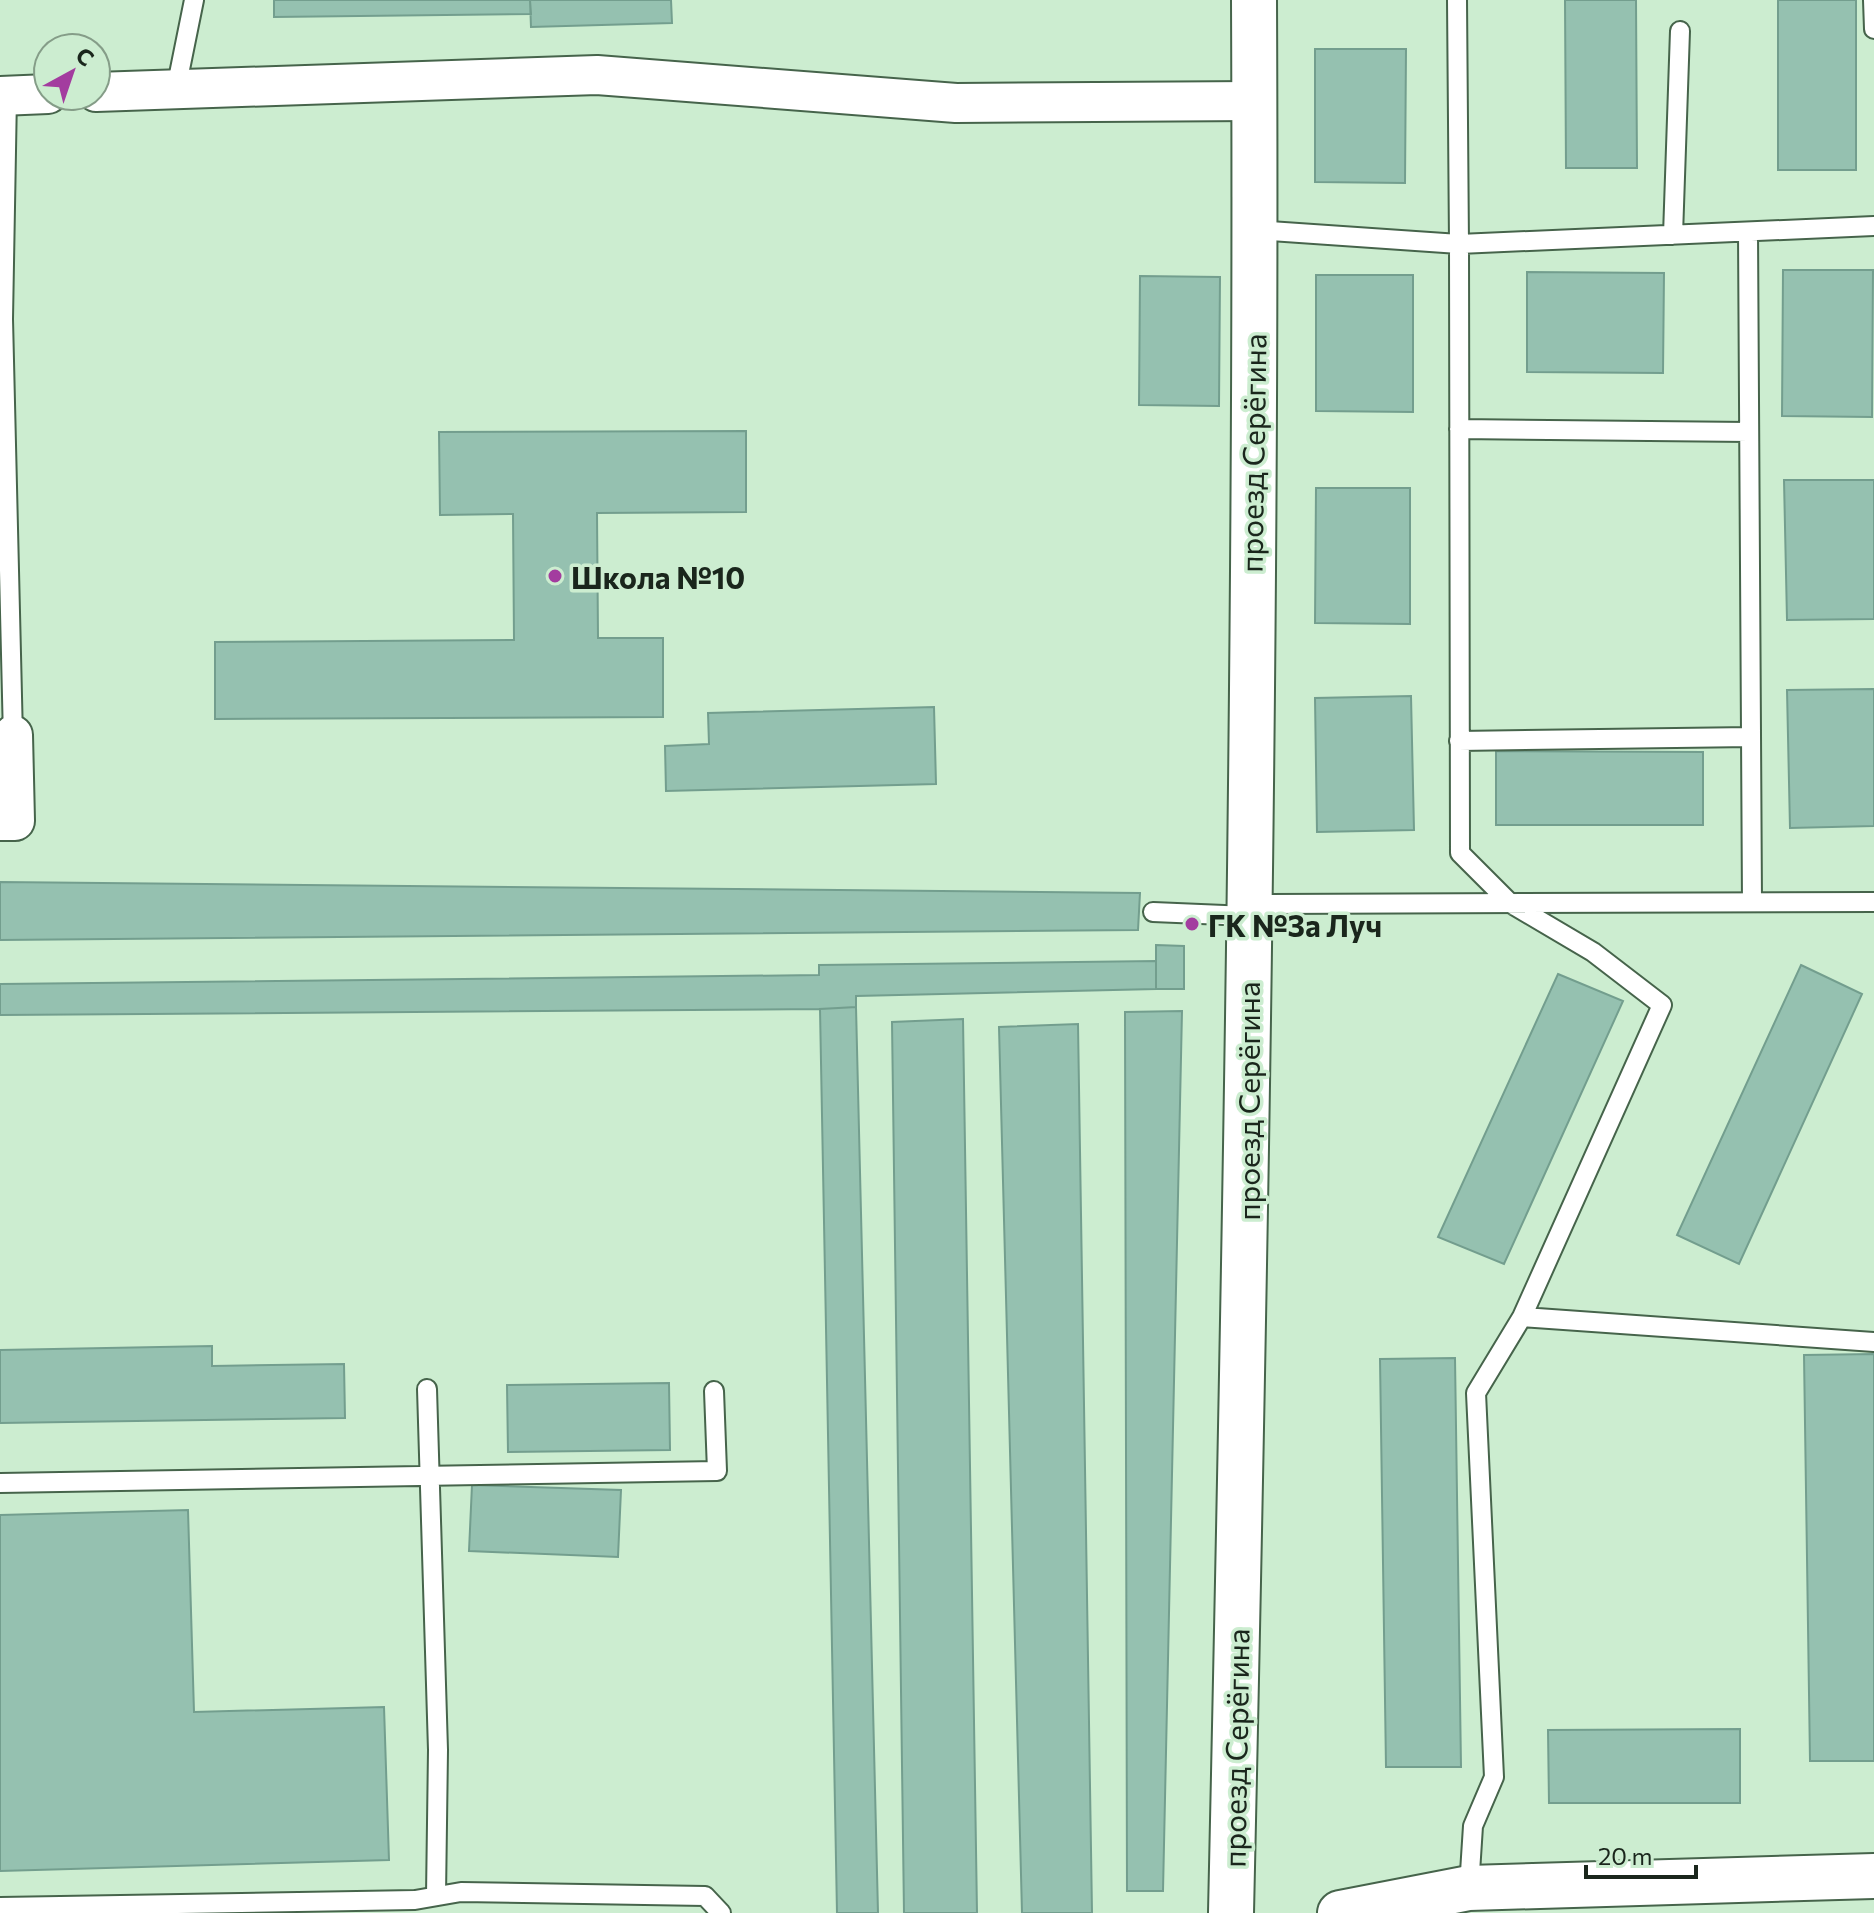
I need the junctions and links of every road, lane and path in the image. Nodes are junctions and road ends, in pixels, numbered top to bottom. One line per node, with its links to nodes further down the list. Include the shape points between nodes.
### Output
1 (194, 0): 7 (lane)
2 (1254, 0): 11 (street, проезд Серёгина)
3 (1457, 0): 16 (lane)
4 (1873, 0): 5 (lane)
5 (1874, 29)
6 (1680, 31): 15 (lane)
7 (176, 89): 8 (street); 11 (street, via 597,75 956,103)
8 (112, 91)
9 (32, 95): 10 (street)
10 (4, 96): 21 (lane, via 3,319 15,821)
11 (1254, 101): 13 (street, проезд Серёгина)
12 (1874, 226): 14 (lane)
13 (1254, 230): 16 (lane); 25 (street, проезд Серёгина)
14 (1748, 232): 15 (lane); 18 (lane)
15 (1673, 235): 16 (lane)
16 (1459, 244): 17 (lane)
17 (1459, 429): 18 (lane); 20 (lane)
18 (1749, 432): 19 (lane)
19 (1751, 737): 20 (lane); 22 (lane)
20 (1459, 741): 24 (lane, via 1460,853)
21 (0, 821)
22 (1752, 902): 23 (lane); 24 (lane)
23 (1874, 902)
24 (1510, 903): 25 (lane); 27 (lane, via 1593,952 1662,1005)
25 (1248, 910): 26 (lane); 38 (street, проезд Серёгина, via 1246,1265)
26 (1153, 912)
27 (1522, 1317): 28 (lane); 34 (lane, via 1476,1393 1494,1777 1473,1826)
28 (1874, 1342)
29 (427, 1389): 31 (lane)
30 (714, 1391): 31 (lane, via 717,1471)
31 (430, 1476): 32 (lane); 35 (lane, via 438,1750)
32 (0, 1483)
33 (1874, 1876): 34 (street)
34 (1469, 1888): 39 (street)
35 (436, 1896): 36 (lane, via 399,1901); 37 (lane, via 705,1896)
36 (0, 1907)
37 (721, 1913)
38 (1231, 1913)
39 (1340, 1913)

